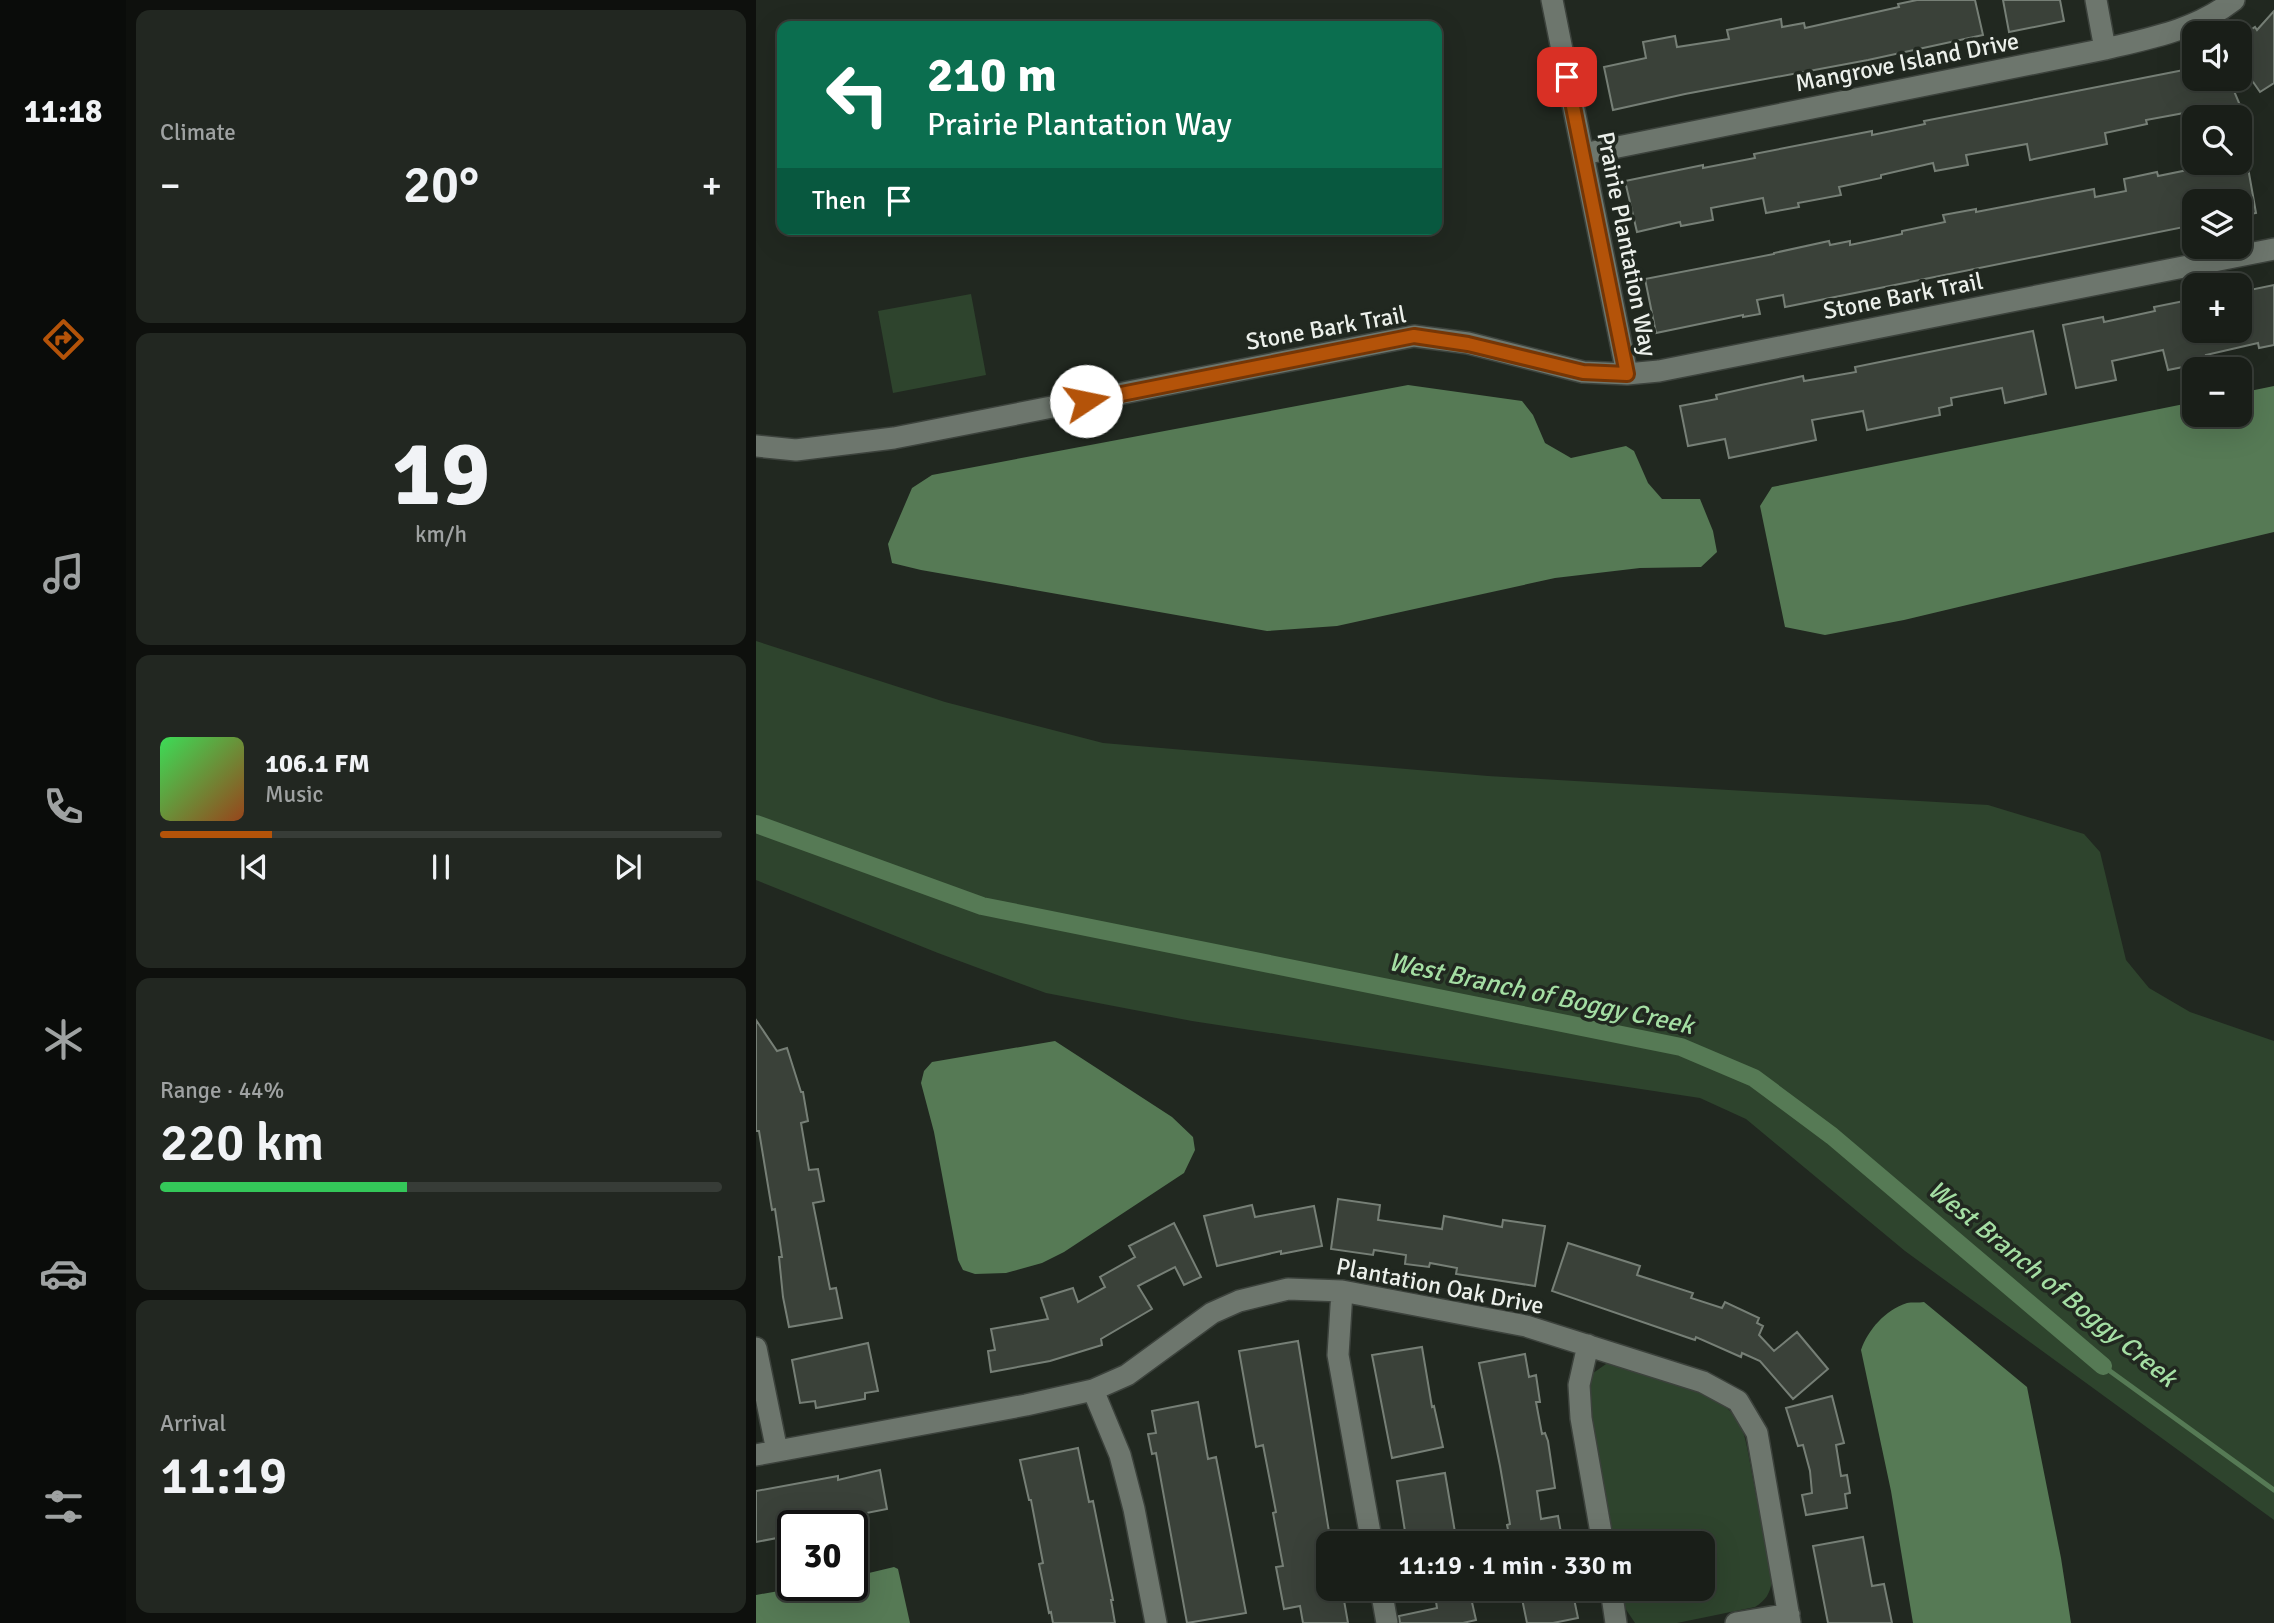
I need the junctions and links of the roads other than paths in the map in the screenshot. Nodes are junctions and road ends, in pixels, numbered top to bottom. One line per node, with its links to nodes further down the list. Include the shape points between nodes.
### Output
1 (1552, 0): 5 (street, Prairie Plantation Way)
2 (2096, 0): 4 (street)
3 (2234, 0): 4 (street, Mangrove Island Drive, via 2173,34)
4 (2105, 49): 5 (street, Mangrove Island Drive)
5 (1583, 154): 7 (street, Prairie Plantation Way)
6 (2274, 248): 7 (street, Stone Bark Trail)
7 (1627, 374): 8 (street, Stone Bark Trail, via 1583,372 1414,336 894,438 796,450)
8 (756, 446)
9 (1342, 1291): 10 (street, Plantation Oak Drive, via 1526,1326); 12 (street, Plantation Oak Drive, via 1289,1289 1239,1301 1212,1313 1127,1375); 15 (street, via 1338,1355)
10 (1588, 1345): 16 (street, via 1579,1385 1581,1418); 19 (street, Plantation Oak Drive, via 1703,1382 1738,1401 1757,1433)
11 (756, 1348): 13 (street)
12 (1093, 1390): 13 (street, Plantation Oak Drive); 20 (street, via 1120,1455)
13 (777, 1451): 14 (street, Plantation Oak Drive)
14 (756, 1455)
15 (1370, 1531)
16 (1601, 1531)
17 (1383, 1601): 21 (street)
18 (1613, 1601): 22 (street)
19 (1789, 1618): 23 (street)
20 (1156, 1623)
21 (1387, 1623)
22 (1616, 1623)
23 (1736, 1623)

